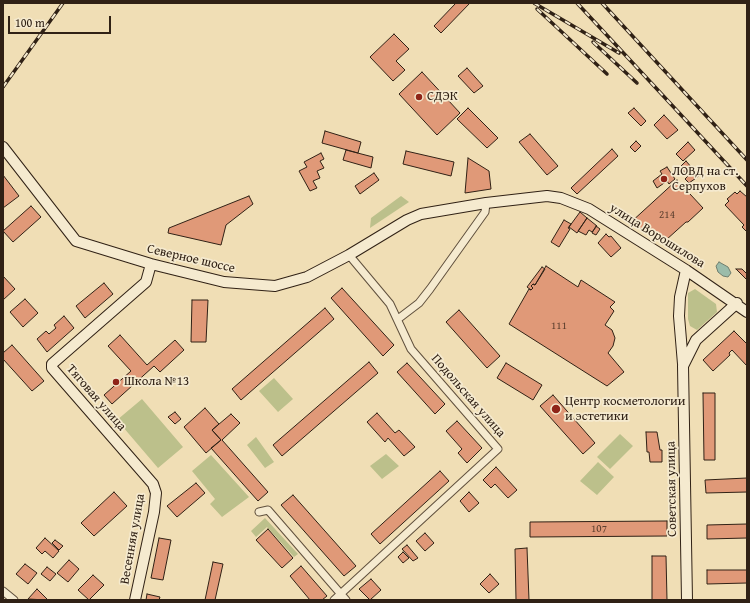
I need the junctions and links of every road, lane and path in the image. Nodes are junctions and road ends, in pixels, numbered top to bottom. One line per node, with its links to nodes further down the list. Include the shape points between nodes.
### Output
1 (3, 147): 5 (street, Северное шоссе, via 76,240)
2 (547, 196): 3 (street, Северное шоссе); 6 (street, улица Ворошилова, via 561,198 589,209)
3 (486, 202): 4 (street, Северное шоссе, via 421,214); 10 (street, via 485,212 430,289 418,303)
4 (348, 255): 5 (street, Северное шоссе, via 307,277 275,286 224,282); 10 (street, Подольская улица, via 390,304)
5 (150, 264): 13 (street, Тяговая улица, via 146,282 52,364 52,368)
6 (686, 270): 7 (street, улица Ворошилова); 9 (street)
7 (737, 303): 8 (street, улица Ворошилова); 11 (street, Советская улица)
8 (747, 312)
9 (679, 316): 11 (street, via 686,332 696,336); 12 (street)
10 (398, 319): 16 (street, Подольская улица, via 411,349 498,449)
11 (704, 333): 12 (street, Советская улица, via 692,345)
12 (683, 366): 20 (street, Советская улица)
13 (153, 484): 18 (street, Весенняя улица, via 156,493 154,512)
14 (259, 512): 16 (street, via 268,510)
15 (3, 591): 17 (street)
16 (343, 597): 19 (street, Подольская улица)
17 (14, 600)
18 (135, 600)
19 (334, 600)
20 (687, 600)

